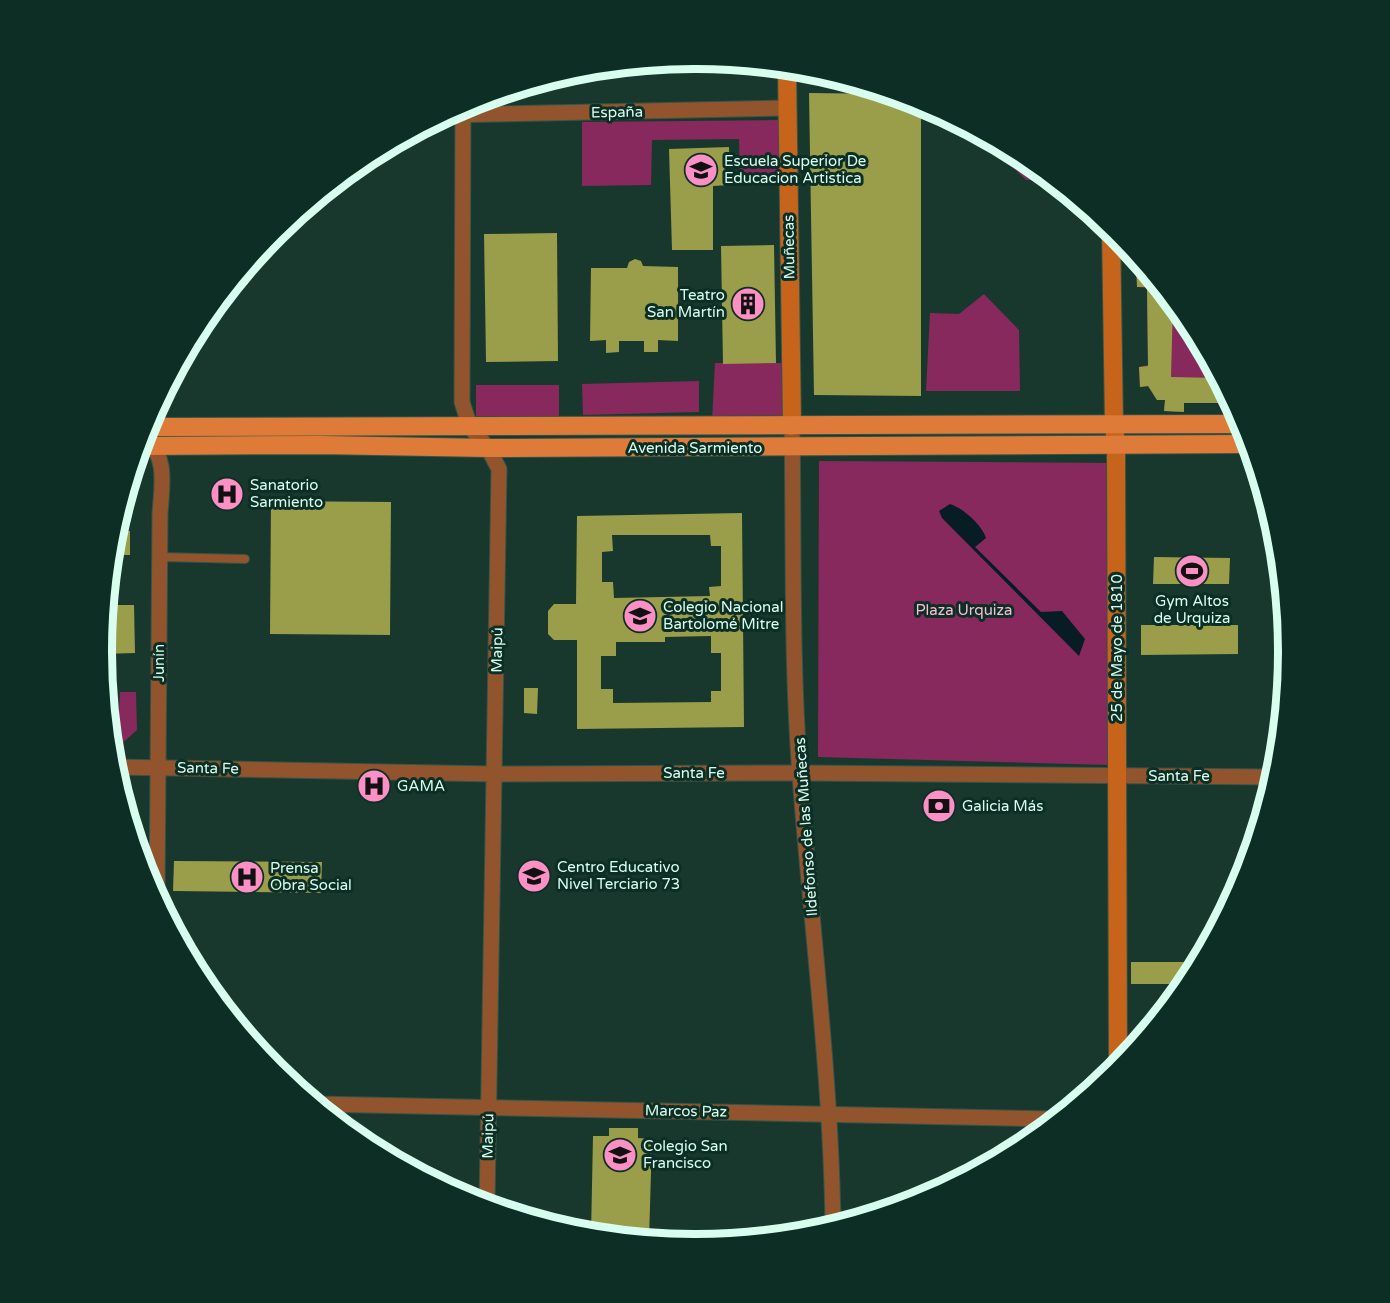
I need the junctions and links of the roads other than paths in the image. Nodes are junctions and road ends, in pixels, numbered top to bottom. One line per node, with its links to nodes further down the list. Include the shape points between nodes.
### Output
1 (787, 77): 2 (street, Muñecas)
2 (787, 108): 3 (street, España); 8 (street, Muñecas)
3 (475, 112)
4 (458, 119): 10 (street, Maipú, via 462,402)
5 (1110, 243): 6 (street, 25 de Mayo de 1810)
6 (1114, 424): 7 (main road, Avenida Sarmiento); 8 (main road, Avenida Sarmiento); 13 (street, 25 de Mayo de 1810)
7 (1231, 424)
8 (792, 426): 10 (main road, Avenida Sarmiento); 15 (street, Ildefonso de las Muñecas)
9 (158, 427): 10 (main road, Avenida Sarmiento)
10 (470, 427): 16 (street, Maipú)
11 (152, 442): 16 (main road, Avenida Sarmiento)
12 (1239, 444): 13 (main road, Avenida Sarmiento)
13 (1116, 445): 15 (main road, Avenida Sarmiento); 23 (street, 25 de Mayo de 1810)
14 (150, 447): 17 (street, Junín, via 162,469)
15 (792, 447): 16 (main road, Avenida Sarmiento); 21 (street, Ildefonso de las Muñecas)
16 (488, 448): 22 (street, Maipú, via 499,470)
17 (160, 556): 18 (lane); 20 (street, Junín)
18 (245, 559)
19 (124, 767): 20 (street, Santa Fe)
20 (159, 767): 22 (street, Santa Fe); 25 (street, Junín)
21 (800, 773): 22 (street, Santa Fe); 23 (street, Santa Fe); 29 (street, Ildefonso de las Muñecas)
22 (495, 774): 28 (street, Maipú)
23 (1118, 776): 24 (street, Santa Fe); 26 (street, 25 de Mayo de 1810)
24 (1263, 777)
25 (158, 877)
26 (1118, 1052)
27 (329, 1104): 28 (street, Marcos Paz)
28 (489, 1108): 29 (street, Marcos Paz); 31 (street, Maipú)
29 (830, 1114): 30 (street, Marcos Paz); 32 (street, Ildefonso de las Muñecas)
30 (1043, 1119)
31 (487, 1195)
32 (833, 1217)

